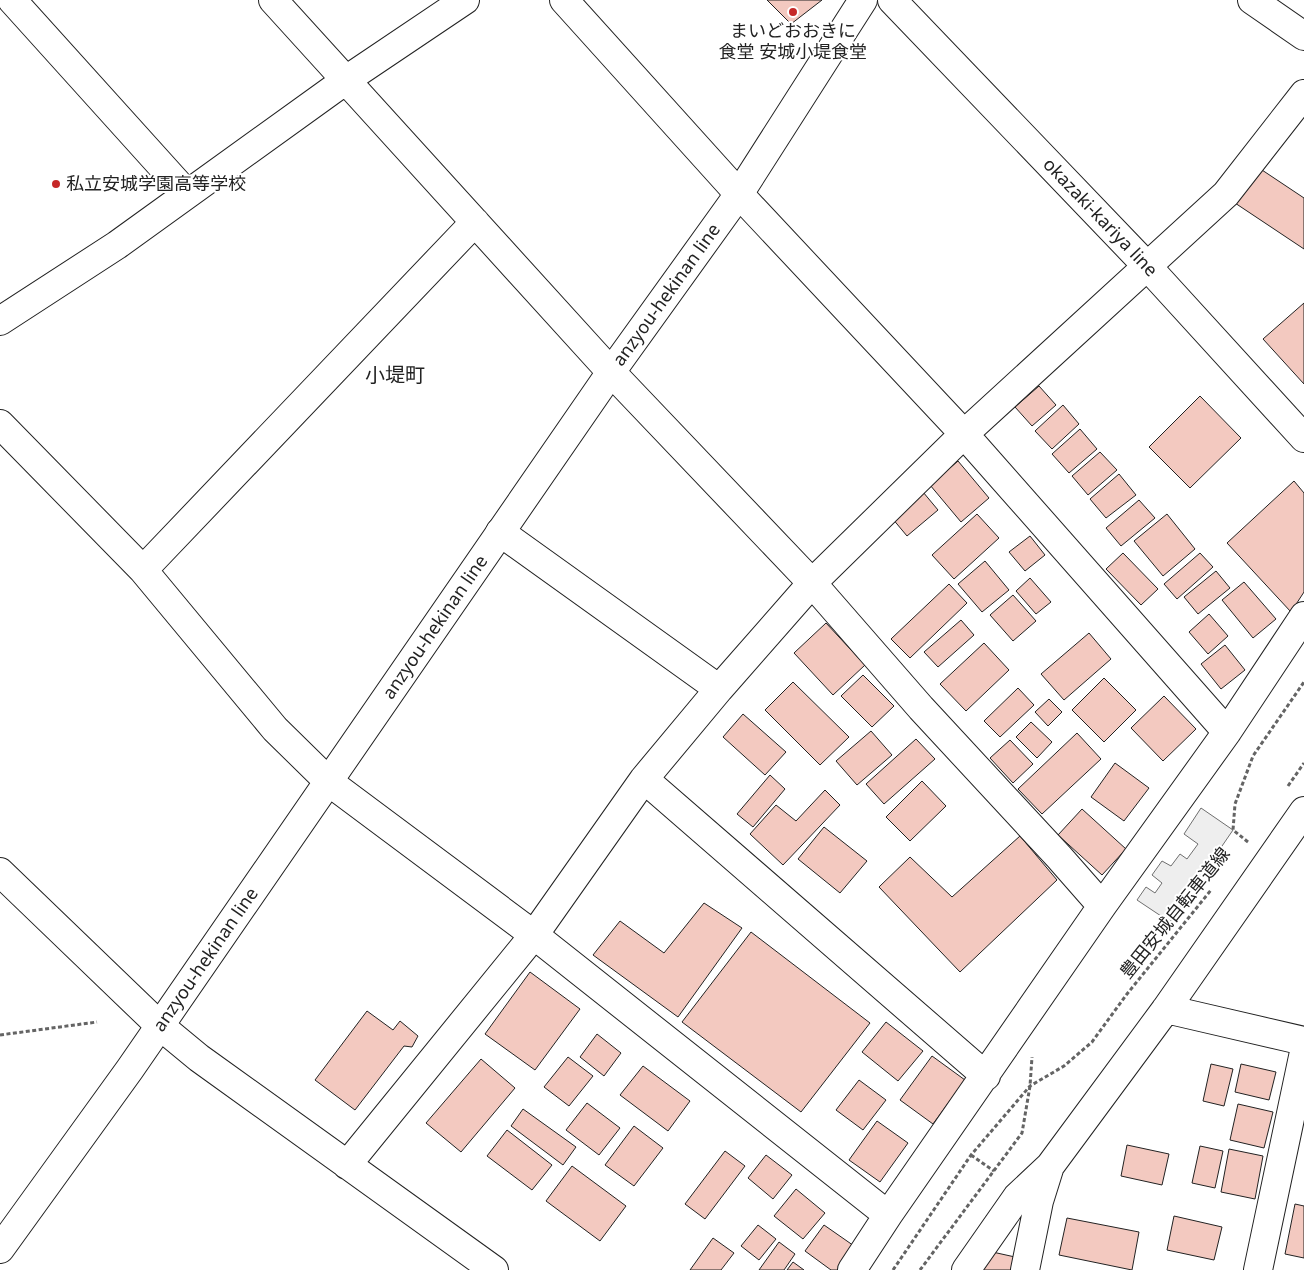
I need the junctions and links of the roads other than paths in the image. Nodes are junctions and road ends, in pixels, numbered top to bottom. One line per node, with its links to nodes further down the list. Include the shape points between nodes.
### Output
1 (12, 0): 11 (street)
2 (273, 0): 9 (street)
3 (465, 0): 9 (street)
4 (564, 0): 12 (street)
5 (863, 0): 12 (street, anzyou-hekinan line)
6 (892, 0): 14 (street, okazaki-kariya line)
7 (1252, 0): 8 (street)
8 (1304, 36)
9 (346, 80): 11 (street); 13 (street)
10 (1304, 94): 14 (street, via 1226,194)
11 (187, 194): 15 (street)
12 (739, 194): 16 (street, anzyou-hekinan line); 18 (street)
13 (475, 222): 16 (street); 21 (street)
14 (1147, 266): 18 (street); 19 (street, okazaki-kariya line)
15 (0, 321)
16 (611, 372): 20 (street, anzyou-hekinan line); 22 (street)
17 (0, 424): 21 (street)
18 (964, 434): 22 (street); 25 (street)
19 (1304, 438)
20 (500, 532): 24 (street); 27 (street, anzyou-hekinan line)
21 (142, 570): 27 (street, via 275,729)
22 (812, 583): 24 (street); 30 (street)
23 (1304, 616): 25 (street)
24 (719, 689): 26 (street)
25 (1227, 732): 30 (street)
26 (644, 779): 31 (street); 36 (street)
27 (329, 782): 31 (street); 33 (street, anzyou-hekinan line)
28 (1304, 811): 32 (street)
29 (0, 872): 33 (street)
30 (1102, 906): 36 (street)
31 (534, 935): 37 (street); 39 (street)
32 (1166, 1009): 34 (street); 38 (street)
33 (159, 1025): 37 (street, via 199,1058); 40 (street, anzyou-hekinan line)
34 (1304, 1041)
35 (1304, 1052): 45 (street)
36 (986, 1076): 39 (street)
37 (347, 1165): 41 (street)
38 (1050, 1166): 43 (street, via 1017,1197); 44 (street, via 1038,1201)
39 (888, 1215): 42 (street)
40 (0, 1249)
41 (494, 1270)
42 (852, 1270)
43 (966, 1270)
44 (1025, 1270)
45 (1258, 1270)

